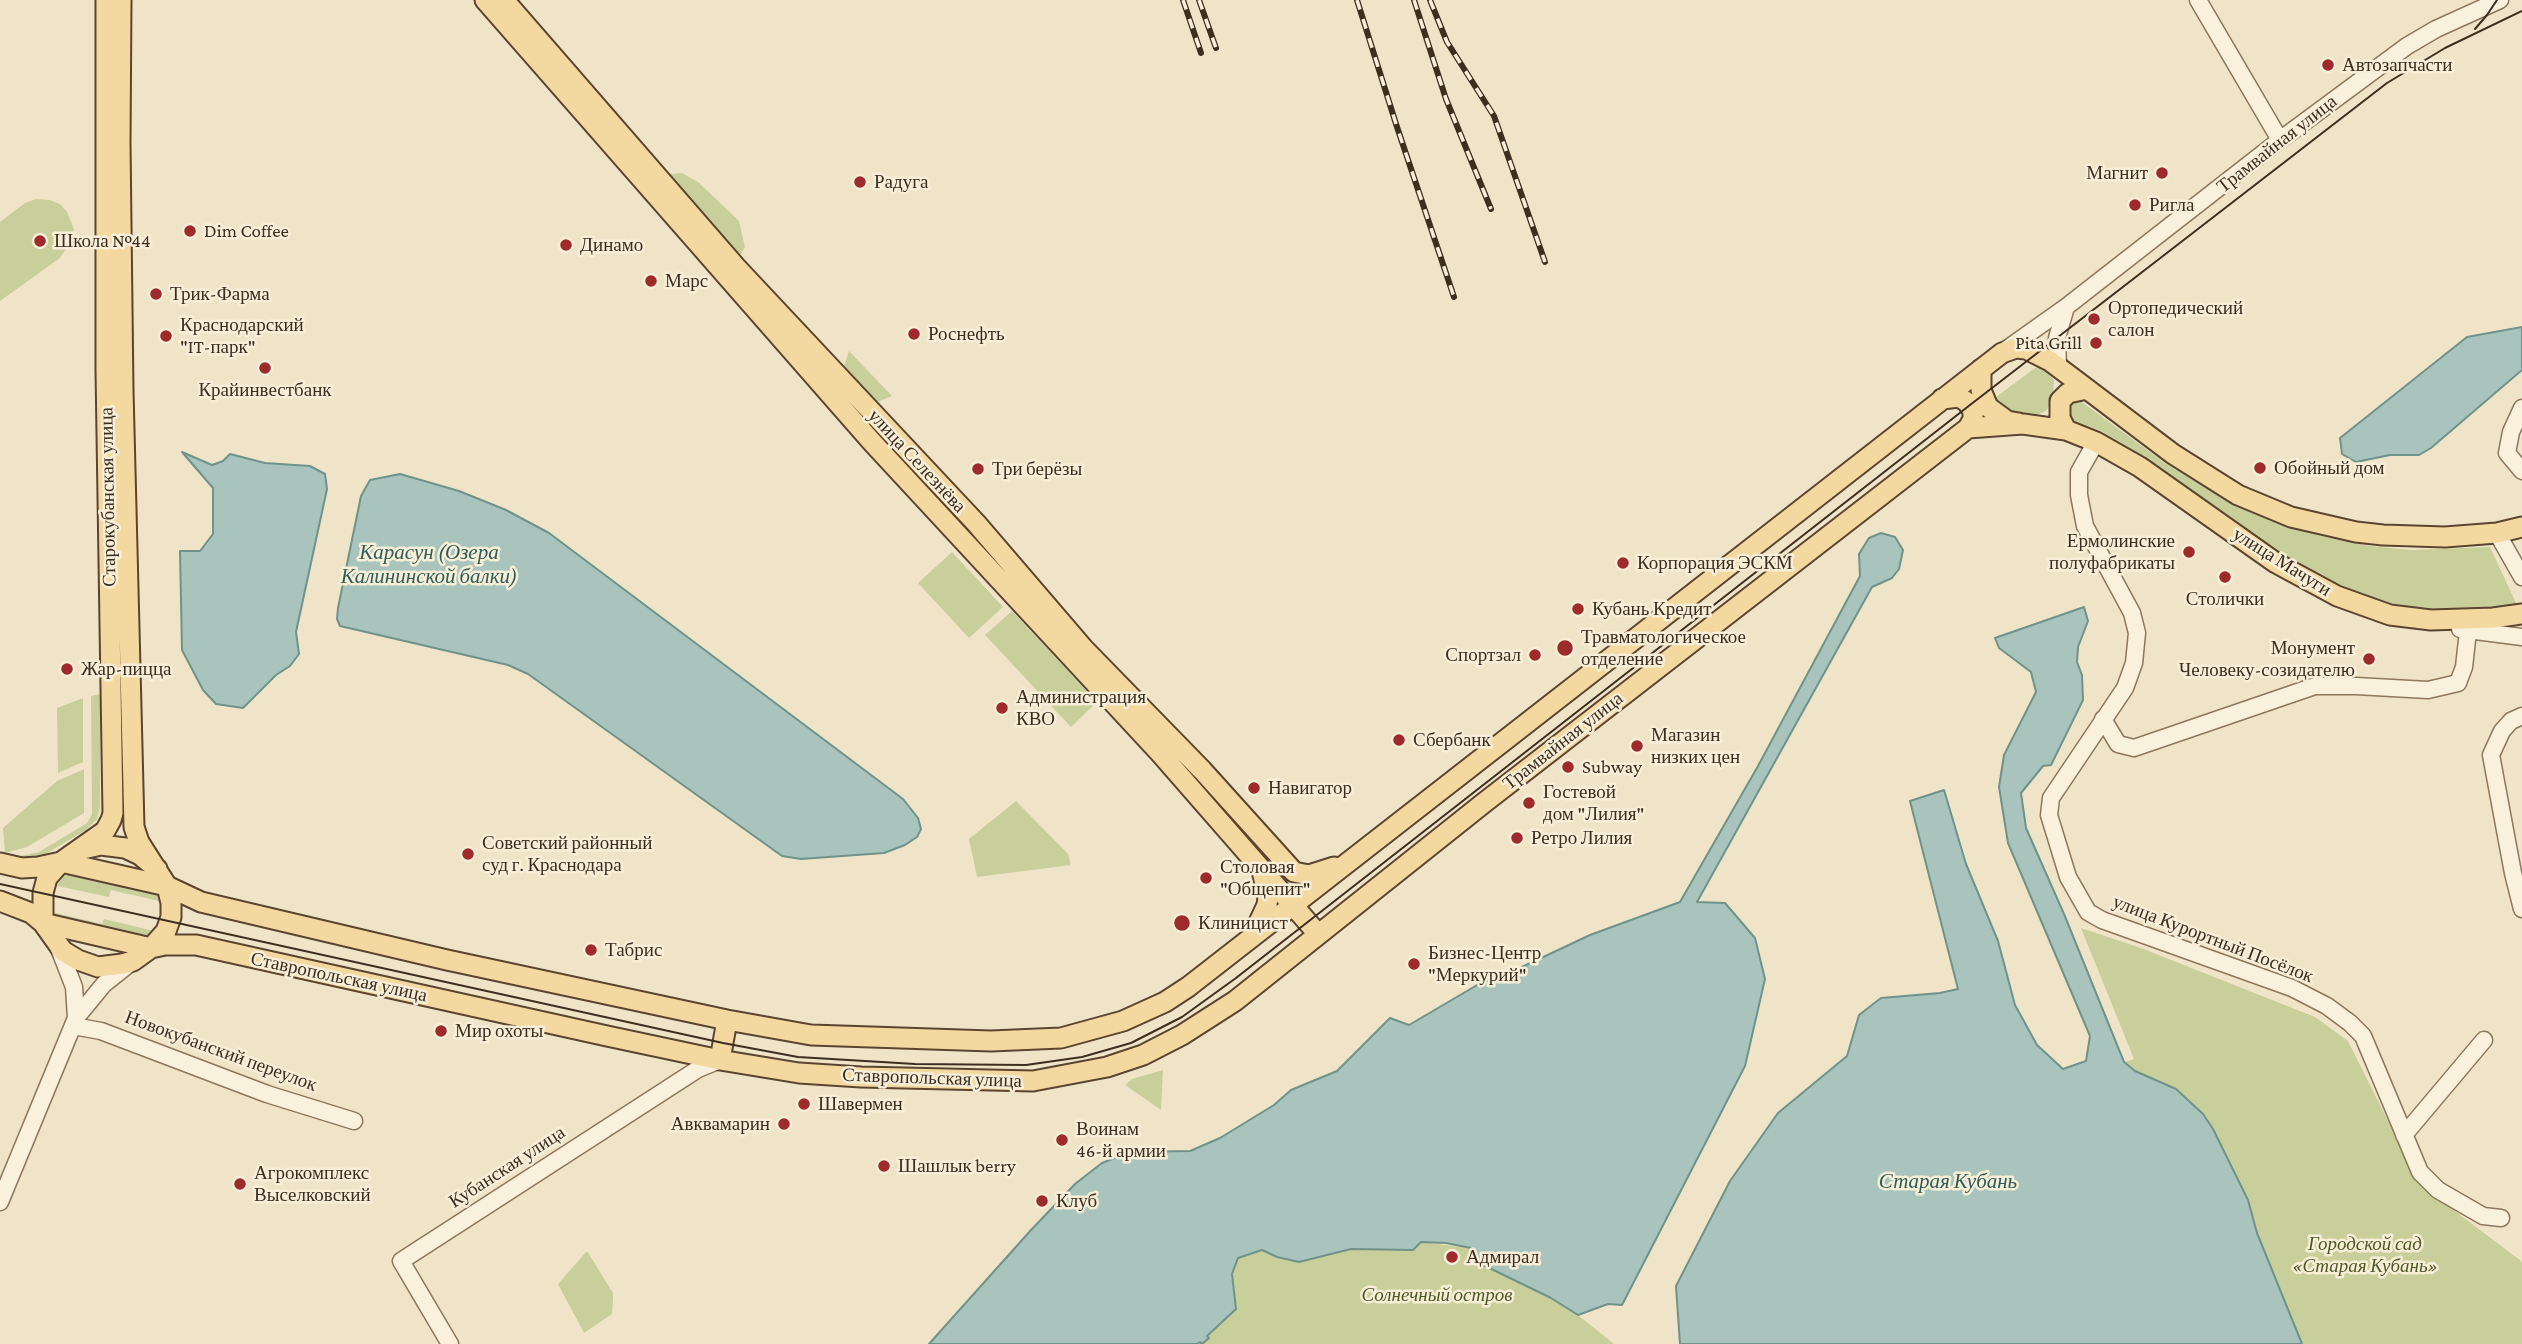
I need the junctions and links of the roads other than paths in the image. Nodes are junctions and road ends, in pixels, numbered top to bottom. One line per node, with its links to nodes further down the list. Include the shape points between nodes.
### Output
1 (106, 0): 30 (main road, Старокубанская улица, via 113,813 105,831)
2 (121, 0): 33 (main road, Старокубанская улица, via 123,390 134,827)
3 (485, 0): 32 (main road, улица Селезнёва, via 871,441)
4 (504, 0): 29 (main road, улица Селезнёва, via 736,267 1294,872 1319,872)
5 (2198, 0): 7 (street)
6 (2500, 0): 7 (street, Трамвайная улица, via 2407,46)
7 (2280, 140): 8 (street, Трамвайная улица)
8 (2066, 307): 9 (street, Трамвайная улица); 10 (street, via 2057,338)
9 (2002, 353): 10 (main road, улица Мачуги, via 2026,349); 11 (main road, Трамвайная улица)
10 (2058, 366): 12 (main road, улица Мачуги)
11 (1981, 369): 13 (main road, Трамвайная улица); 15 (main road, via 1981,390 1988,407 2007,421)
12 (2088, 389): 17 (main road, via 2068,393 2060,401); 21 (main road, улица Мачуги, via 2173,454 2238,495 2291,517 2356,533 2445,537)
13 (1942, 399): 16 (main road, via 1959,397 1967,402 1973,411); 29 (main road, Трамвайная улица)
14 (2522, 408): 19 (street, via 2507,453)
15 (2023, 424): 16 (main road, улица Мачуги); 17 (main road, улица Мачуги)
16 (1968, 428): 38 (main road, Трамвайная улица)
17 (2066, 430): 18 (main road, улица Мачуги)
18 (2096, 442): 24 (main road, улица Мачуги, via 2140,467 2276,563 2337,596 2390,615); 28 (street, via 2079,472 2085,526 2132,613 2137,633 2125,688)
19 (2522, 471)
20 (2522, 527): 21 (main road, улица Мачуги)
21 (2497, 533): 22 (street)
22 (2522, 577)
23 (2522, 614): 24 (main road, улица Мачуги)
24 (2431, 620): 25 (street)
25 (2468, 631): 26 (street); 28 (street, via 2458,683 2428,690 2315,686 2134,748 2118,744)
26 (2522, 637)
27 (2522, 716): 36 (street, via 2502,731 2491,755)
28 (2103, 719): 50 (street, улица Курортный Посёлок, via 2051,798 2049,815 2068,877 2088,912 2115,926 2292,988 2327,1006 2363,1036)
29 (1351, 860): 35 (main road, Трамвайная улица)
30 (61, 862): 31 (main road, Ставропольская улица, via 22,868); 33 (main road); 33 (main road, Ставропольская улица, via 89,847 109,845 134,852); 37 (main road, via 44,888)
31 (0, 863)
32 (1261, 867): 35 (main road, улица Селезнёва); 39 (main road, via 1268,897)
33 (162, 877): 41 (main road, via 171,917); 43 (main road, Ставропольская улица, via 201,902)
34 (0, 901): 37 (main road)
35 (1293, 905): 38 (main road, улица Селезнёва); 39 (main road, Трамвайная улица)
36 (2522, 909)
37 (43, 923): 40 (main road, Ставропольская улица); 41 (main road)
38 (1318, 933): 47 (main road, Трамвайная улица, via 1210,1018)
39 (1251, 939): 44 (main road, Трамвайная улица, via 1188,988)
40 (58, 945): 42 (main road, Ставропольская улица, via 78,960 98,967); 45 (street, via 74,987)
41 (151, 948): 42 (main road, Ставропольская улица); 48 (main road, Ставропольская улица, via 195,945)
42 (132, 961): 45 (street, via 104,984)
43 (727, 1020): 44 (main road, Ставропольская улица, via 811,1035 991,1041 1061,1038); 48 (main road)
44 (1123, 1021)
45 (74, 1022): 49 (street, Новокубанский переулок, via 267,1094); 51 (street)
46 (2484, 1040): 50 (street)
47 (1143, 1055): 48 (main road, Ставропольская улица, via 1033,1081 800,1073)
48 (720, 1060): 53 (street, Кубанская улица, via 686,1076 401,1261)
49 (354, 1121)
50 (2403, 1135): 52 (street, улица Курортный Посёлок, via 2420,1172 2438,1190 2483,1216)
51 (0, 1202)
52 (2501, 1218)
53 (450, 1344)

